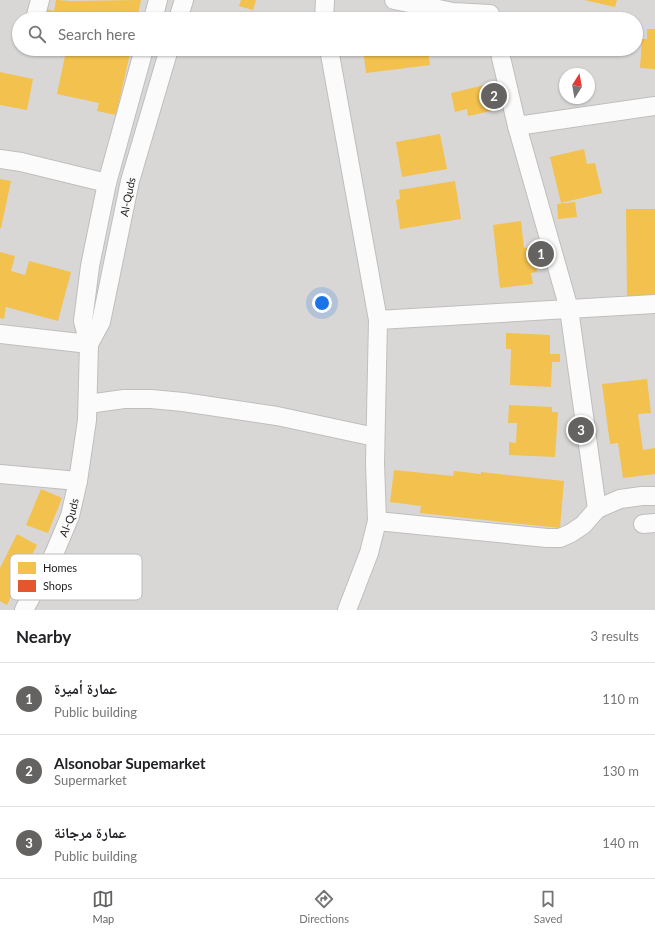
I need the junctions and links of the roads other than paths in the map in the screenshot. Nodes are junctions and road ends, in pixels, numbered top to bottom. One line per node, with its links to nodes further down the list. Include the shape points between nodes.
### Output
1 (40, 0): 7 (street)
2 (158, 0): 8 (street)
3 (184, 0): 9 (street)
4 (325, 0): 10 (street)
5 (394, 0): 6 (street, via 453,12)
6 (490, 11)
7 (37, 12)
8 (155, 12)
9 (180, 12)
10 (324, 12)
11 (142, 56): 18 (street, Al-Quds)
12 (167, 56): 23 (street, Al-Quds, via 130,181 101,322)
13 (330, 56): 21 (street)
14 (501, 56): 16 (street)
15 (655, 106): 16 (street)
16 (517, 126): 20 (street)
17 (0, 159): 18 (street)
18 (107, 183): 23 (street, Al-Quds, via 90,266 83,321)
19 (655, 304): 20 (street)
20 (569, 309): 21 (street); 29 (street)
21 (378, 320): 25 (street)
22 (0, 334): 23 (street)
23 (90, 344): 24 (street, Al-Quds)
24 (88, 404): 25 (street, via 124,399 183,402 277,416); 27 (street, Al-Quds)
25 (376, 437): 30 (street)
26 (0, 474): 27 (street)
27 (78, 481): 31 (street, Al-Quds, via 70,516)
28 (655, 496): 29 (street, via 620,499)
29 (597, 510): 30 (street, via 583,525 560,538)
30 (377, 521): 34 (street, via 369,553)
31 (54, 554)
32 (29, 600): 33 (street, Al-Quds)
33 (24, 610)
34 (347, 610)

